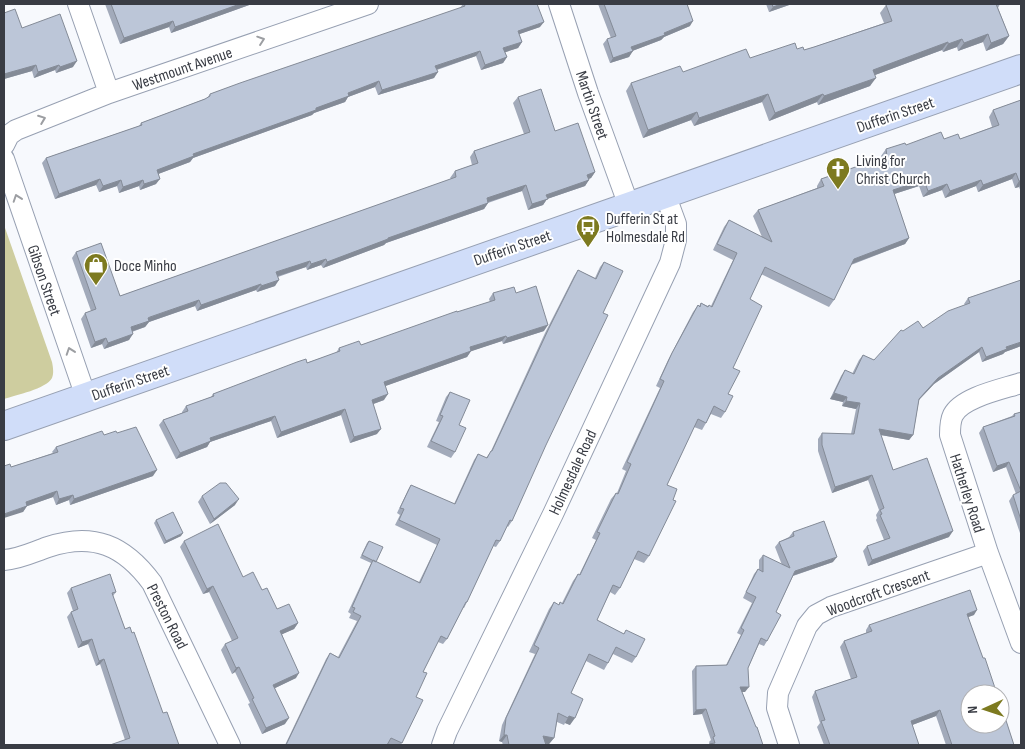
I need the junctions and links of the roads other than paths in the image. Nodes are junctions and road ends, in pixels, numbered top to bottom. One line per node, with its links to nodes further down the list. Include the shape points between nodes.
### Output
1 (78, 4): 5 (street)
2 (368, 4): 5 (street, Westmount Avenue, one-way to 2)
3 (559, 4): 8 (street, Martin Street)
4 (1021, 70): 7 (main road, Dufferin Street)
5 (109, 93): 6 (street, Westmount Avenue, one-way to 5, via 9,135 22,127)
6 (4, 155): 10 (street, Gibson Street, one-way to 6)
7 (665, 194): 8 (main road, Dufferin Street); 16 (street, Holmesdale Road, via 676,224 670,263)
8 (629, 206): 10 (main road, Dufferin Street)
9 (1021, 383): 12 (street, Hatherley Road, via 964,404 953,415 950,425 952,446)
10 (86, 397): 11 (main road, Dufferin Street)
11 (4, 426)
12 (988, 553): 14 (street, Hatherley Road); 17 (street, Woodcroft Crescent, via 816,615 807,626 778,693 777,708)
13 (4, 560): 15 (street, Preston Road, via 78,540 107,545 131,560 152,582)
14 (1021, 643)
15 (230, 745)
16 (442, 745)
17 (789, 745)

